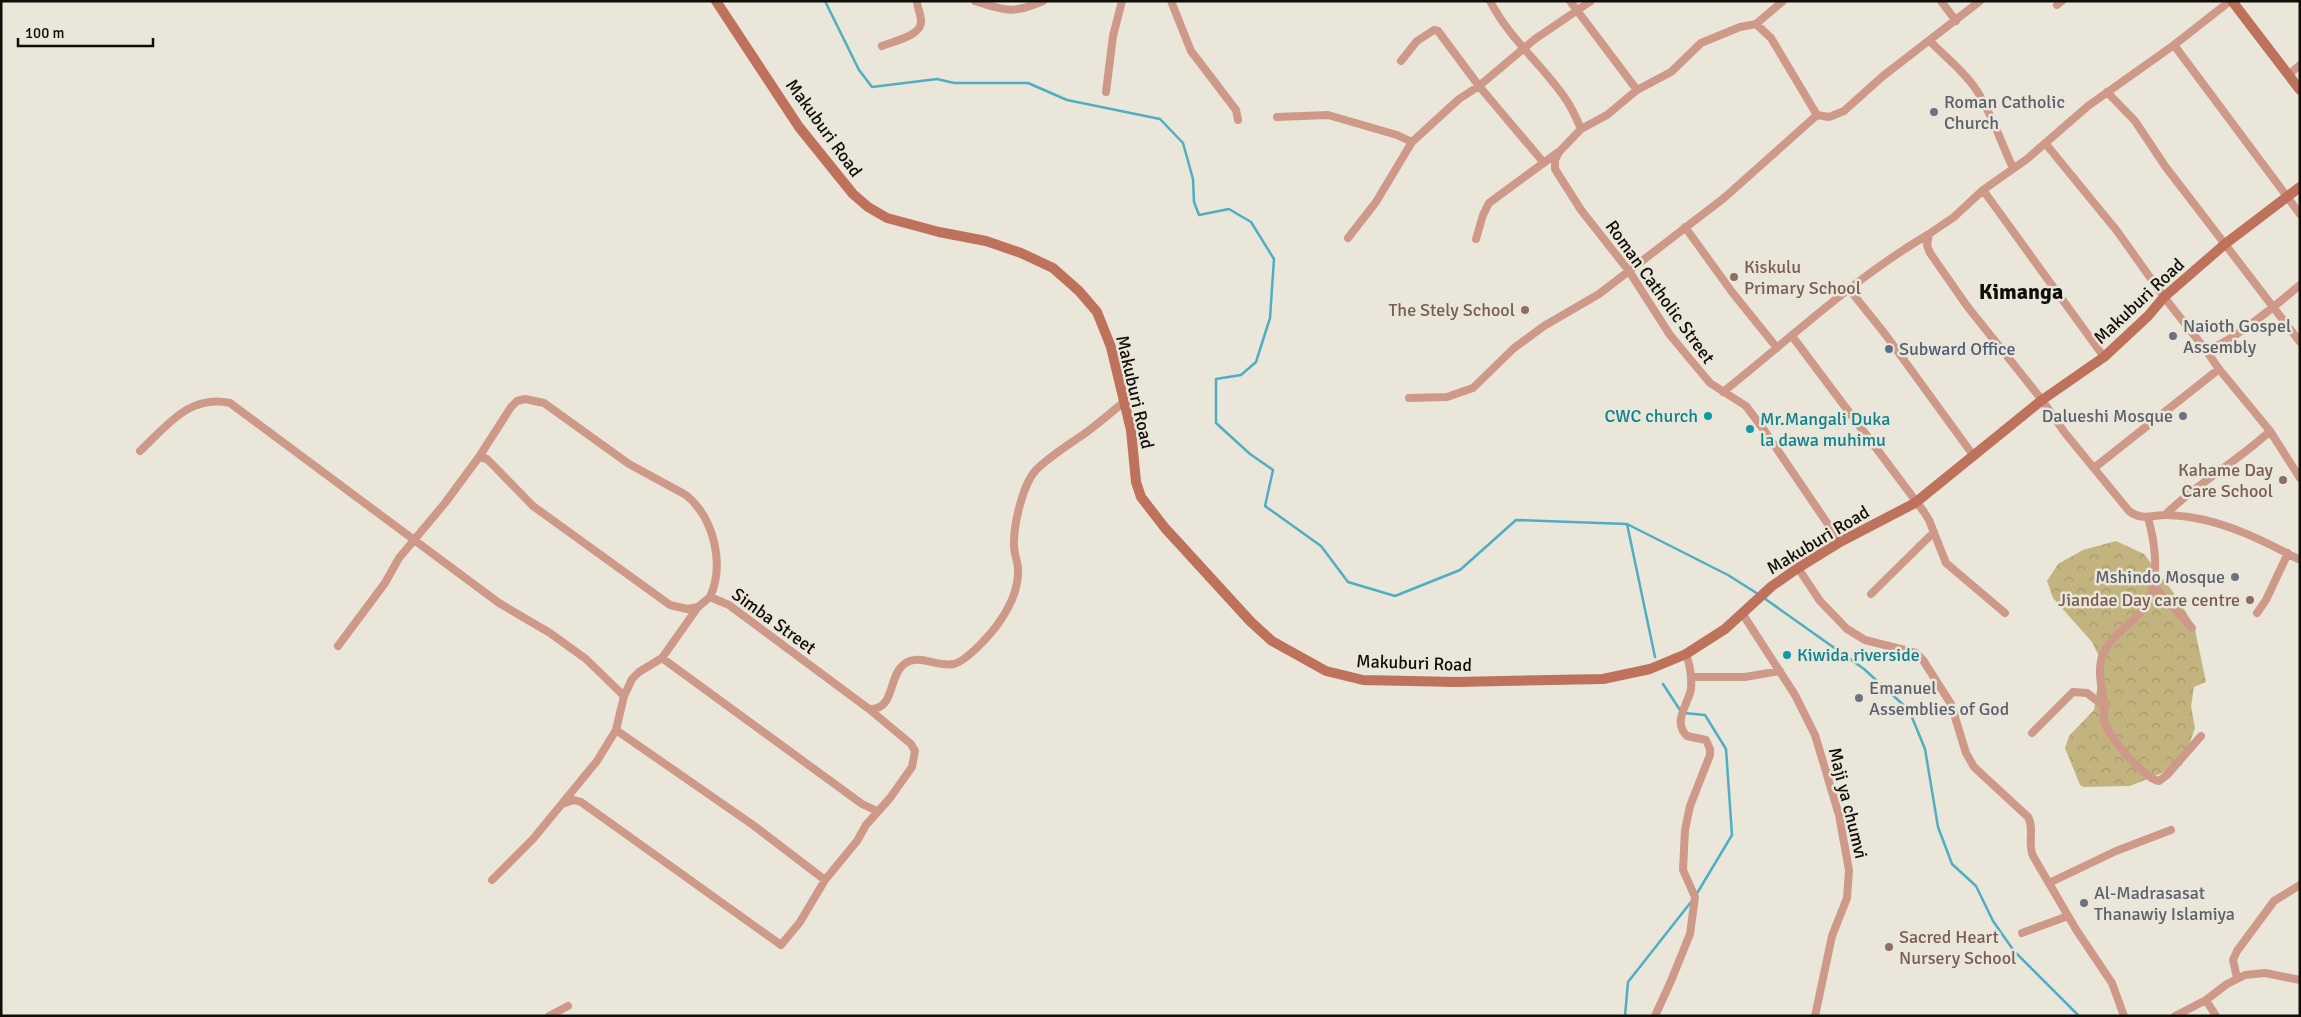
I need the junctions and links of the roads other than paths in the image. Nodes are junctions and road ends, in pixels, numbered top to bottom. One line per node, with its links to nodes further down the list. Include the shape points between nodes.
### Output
1 (716, 1): 61 (street, Makuburi Road, via 799,127 853,194 868,207 888,218 986,241 1021,253 1053,268 1079,291 1097,312 1112,347)
2 (917, 1): 19 (street, via 922,23 920,28)
3 (975, 1): 4 (street, via 1011,11 1023,10)
4 (1043, 1)
5 (1122, 1): 27 (street, via 1113,36)
6 (1171, 1): 31 (street, via 1191,51 1236,110)
7 (1490, 1): 20 (street, via 1499,19)
8 (1570, 1): 14 (street)
9 (1591, 1): 14 (street)
10 (1783, 1): 16 (street)
11 (1941, 1): 15 (street)
12 (1980, 1): 15 (street)
13 (2231, 1): 18 (street); 23 (street)
14 (1576, 11): 20 (street); 25 (street)
15 (1956, 22): 17 (street)
16 (1756, 24): 25 (street, via 1701,43 1671,72); 29 (street, via 1771,38)
17 (1930, 41): 29 (street, via 1844,111 1829,117); 37 (street, via 1977,89)
18 (2174, 45): 28 (street); 40 (street)
19 (882, 46)
20 (1524, 48): 24 (street); 32 (street, via 1567,101)
21 (1401, 61): 24 (street, via 1417,41 1436,30)
22 (2300, 65): 23 (street)
23 (2288, 74): 26 (street)
24 (1479, 86): 33 (street, via 1459,99); 36 (street)
25 (1637, 90): 32 (street, via 1607,115)
26 (2300, 90)
27 (1106, 92)
28 (2107, 92): 34 (street); 46 (street, via 2135,121)
29 (1817, 115): 42 (street, via 1748,178)
30 (1277, 117): 33 (street, via 1328,115)
31 (1238, 120)
32 (1581, 129): 35 (street)
33 (1412, 142): 44 (street, via 1376,202)
34 (2045, 143): 37 (street); 50 (street, via 2117,231)
35 (1559, 152): 36 (street); 47 (street, Roman Catholic Street, via 1555,169)
36 (1544, 163): 45 (street, via 1489,202)
37 (2013, 168): 39 (street)
38 (2300, 187): 40 (street, Makuburi Road)
39 (1983, 190): 43 (street); 56 (street)
40 (2288, 196): 41 (street); 46 (street, Makuburi Road)
41 (2300, 214)
42 (1685, 226): 47 (street); 54 (street, via 1732,292)
43 (1929, 234): 49 (street); 60 (street, via 1927,245 1930,253 1967,306)
44 (1348, 238)
45 (1476, 239)
46 (2225, 244): 50 (street, Makuburi Road); 51 (street)
47 (1629, 271): 58 (street, Roman Catholic Street, via 1670,335 1710,383); 59 (street, via 1514,348 1473,388 1448,397)
48 (2300, 285): 51 (street)
49 (1849, 289): 52 (street); 64 (street)
50 (2164, 297): 55 (street); 56 (street, Makuburi Road)
51 (2274, 307): 53 (street); 55 (street, via 2218,346)
52 (1792, 336): 54 (street); 68 (street)
53 (2300, 342)
54 (1778, 348): 58 (street)
55 (2205, 349): 57 (street)
56 (2104, 356): 60 (street, Makuburi Road)
57 (2219, 369): 62 (street); 66 (street)
58 (1723, 392): 73 (street, Roman Catholic Street, via 1746,406)
59 (1409, 398)
60 (2042, 400): 64 (street, Makuburi Road); 66 (street)
61 (1123, 403): 86 (street, Makuburi Road, via 1131,430 1136,482 1141,497 1251,622 1272,641 1326,671 1371,680 1603,679 1650,669); 92 (street, via 1036,470 1026,486 1013,543 1016,594 1000,621 982,642 952,664 918,658 909,661 901,667 886,703)
62 (2270, 430): 67 (street); 69 (street, via 2242,455 2184,496)
63 (140, 451): 72 (street, via 193,405 218,400 230,403)
64 (1973, 456): 68 (street, Makuburi Road)
65 (479, 457): 72 (street); 79 (street, via 517,401 525,399 544,403 628,464 694,502 709,528 718,562); 80 (street, via 487,459 533,506 670,605 687,609)
66 (2094, 468): 70 (street, via 2129,511 2139,518)
67 (2300, 478)
68 (1915, 502): 71 (street, via 1930,520); 73 (street, Makuburi Road)
69 (2165, 515): 70 (street); 74 (street, via 2214,522 2252,535)
70 (2148, 518): 77 (street, via 2153,534)
71 (1934, 532): 78 (street); 82 (street, via 1942,557 1950,568)
72 (414, 541): 85 (street, via 398,558 385,583); 90 (street, via 499,603 586,659)
73 (1840, 542): 76 (street, Makuburi Road)
74 (2288, 554): 75 (street); 83 (street)
75 (2300, 560)
76 (1798, 568): 81 (street, Makuburi Road); 101 (street, via 1820,601 1847,628 1866,640 1916,653 1923,660 1951,704 1966,753 1974,767 2032,824 2030,850)
77 (2154, 585): 84 (street); 91 (street, via 2146,605 2114,637 2103,654 2100,668)
78 (1871, 594)
79 (710, 597): 80 (street, Simba Street); 92 (street, Simba Street, via 729,605)
80 (698, 607): 87 (street, Simba Street)
81 (1742, 613): 86 (street, Makuburi Road, via 1725,629); 88 (street, Maji ya chumvi)
82 (2005, 613)
83 (2257, 613)
84 (2192, 628)
85 (338, 646)
86 (1686, 654): 89 (street)
87 (662, 658): 90 (street, Simba Street, via 639,672); 97 (street, via 847,794)
88 (1780, 671): 89 (street, via 1745,676); 111 (street, Maji ya chumvi, via 1815,735 1839,815 1849,870 1847,898 1832,936)
89 (1691, 677): 110 (street, via 1680,724 1687,736 1706,740 1710,749 1684,830 1684,870 1695,904 1688,940)
90 (624, 696): 93 (street, Simba Street)
91 (2104, 707): 94 (street, via 2087,693 2073,692); 95 (street, via 2104,720 2111,734 2154,781 2167,775)
92 (869, 709): 97 (street, Simba Street, via 915,751 912,767 890,798)
93 (616, 730): 96 (street, Simba Street, via 597,761); 100 (street)
94 (2032, 733)
95 (2201, 736)
96 (560, 805): 99 (street, Simba Street); 100 (street, via 568,800 581,802 781,945 800,922)
97 (876, 811): 100 (street, via 857,841)
98 (2170, 830): 101 (street)
99 (492, 880)
100 (825, 880)
101 (2049, 883): 103 (street)
102 (2300, 886): 105 (street, via 2274,900 2237,951 2233,960)
103 (2068, 916): 104 (street); 112 (street, via 2112,983)
104 (2022, 933)
105 (2237, 978): 106 (street, via 2264,973); 107 (street)
106 (2300, 980)
107 (2206, 1000): 113 (street); 114 (street)
108 (568, 1006): 109 (street)
109 (549, 1016)
110 (1655, 1016)
111 (1815, 1016)
112 (2124, 1016)
113 (2175, 1016)
114 (2216, 1016)

